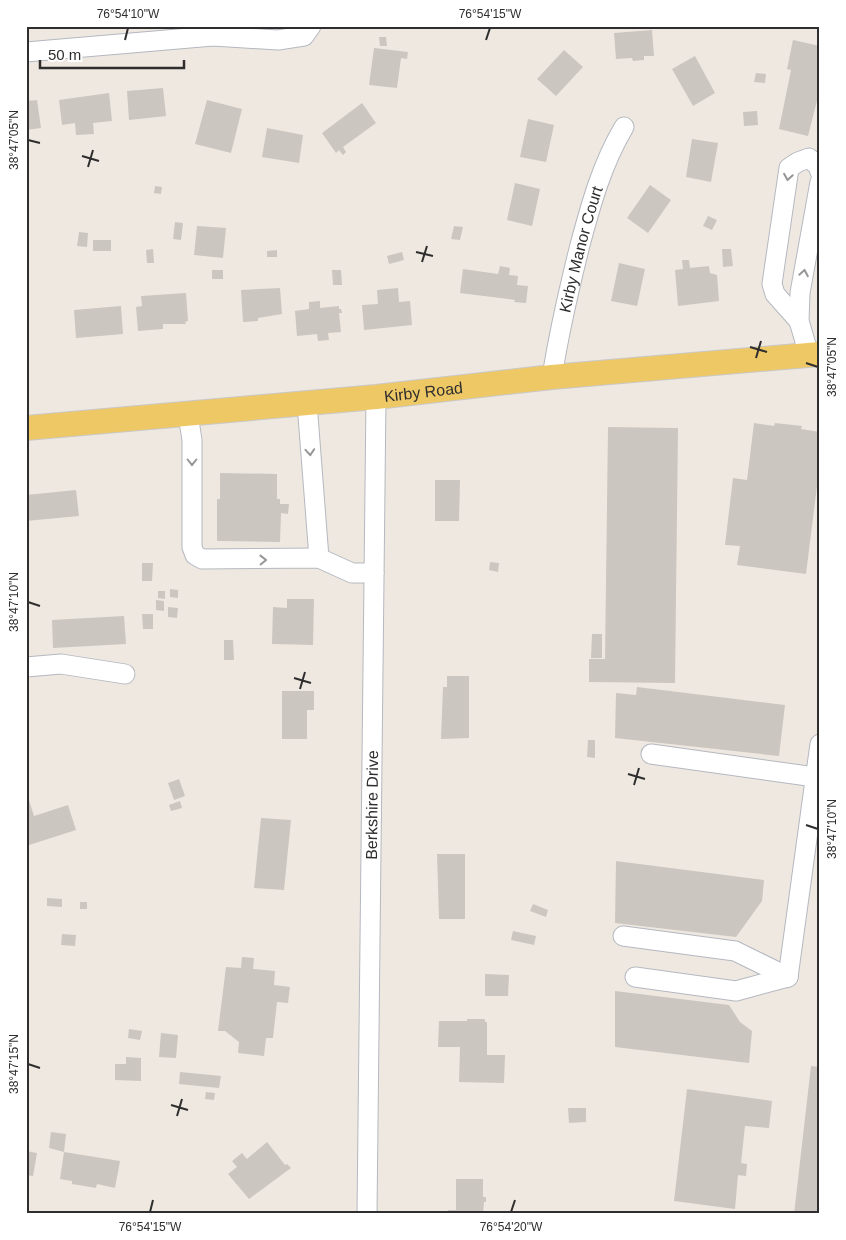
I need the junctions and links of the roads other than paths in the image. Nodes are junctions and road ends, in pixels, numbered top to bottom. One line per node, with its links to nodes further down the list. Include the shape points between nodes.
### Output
1 (311, 26): 2 (street, via 304,36 278,40 213,36)
2 (26, 52)
3 (624, 127): 8 (street, Kirby Manor Court, via 604,165 590,207 563,312)
4 (820, 172): 6 (street, one-way to 6, via 809,158 789,168 772,284 775,294)
5 (820, 182): 6 (street, one-way to 5, via 800,293)
6 (799, 321): 7 (street)
7 (815, 354): 8 (main road, Kirby Road)
8 (552, 377): 9 (main road, Kirby Road)
9 (376, 397): 10 (main road, Kirby Road); 14 (street, Berkshire Drive)
10 (307, 403): 11 (main road, Kirby Road); 13 (street, one-way to 13)
11 (188, 414): 12 (main road, Kirby Road); 13 (street, one-way to 13, via 192,440 192,548 196,555 219,561)
12 (26, 428)
13 (319, 558): 14 (street, via 352,573)
14 (374, 573): 25 (street, Berkshire Drive)
15 (26, 667): 16 (street, via 61,664)
16 (125, 674)
17 (820, 746): 19 (street)
18 (651, 754): 19 (street)
19 (815, 777): 20 (street)
20 (815, 816): 21 (street)
21 (811, 869): 24 (street)
22 (622, 936): 24 (street, via 735,951)
23 (634, 977): 24 (street, via 736,991)
24 (788, 978)
25 (367, 1214)

